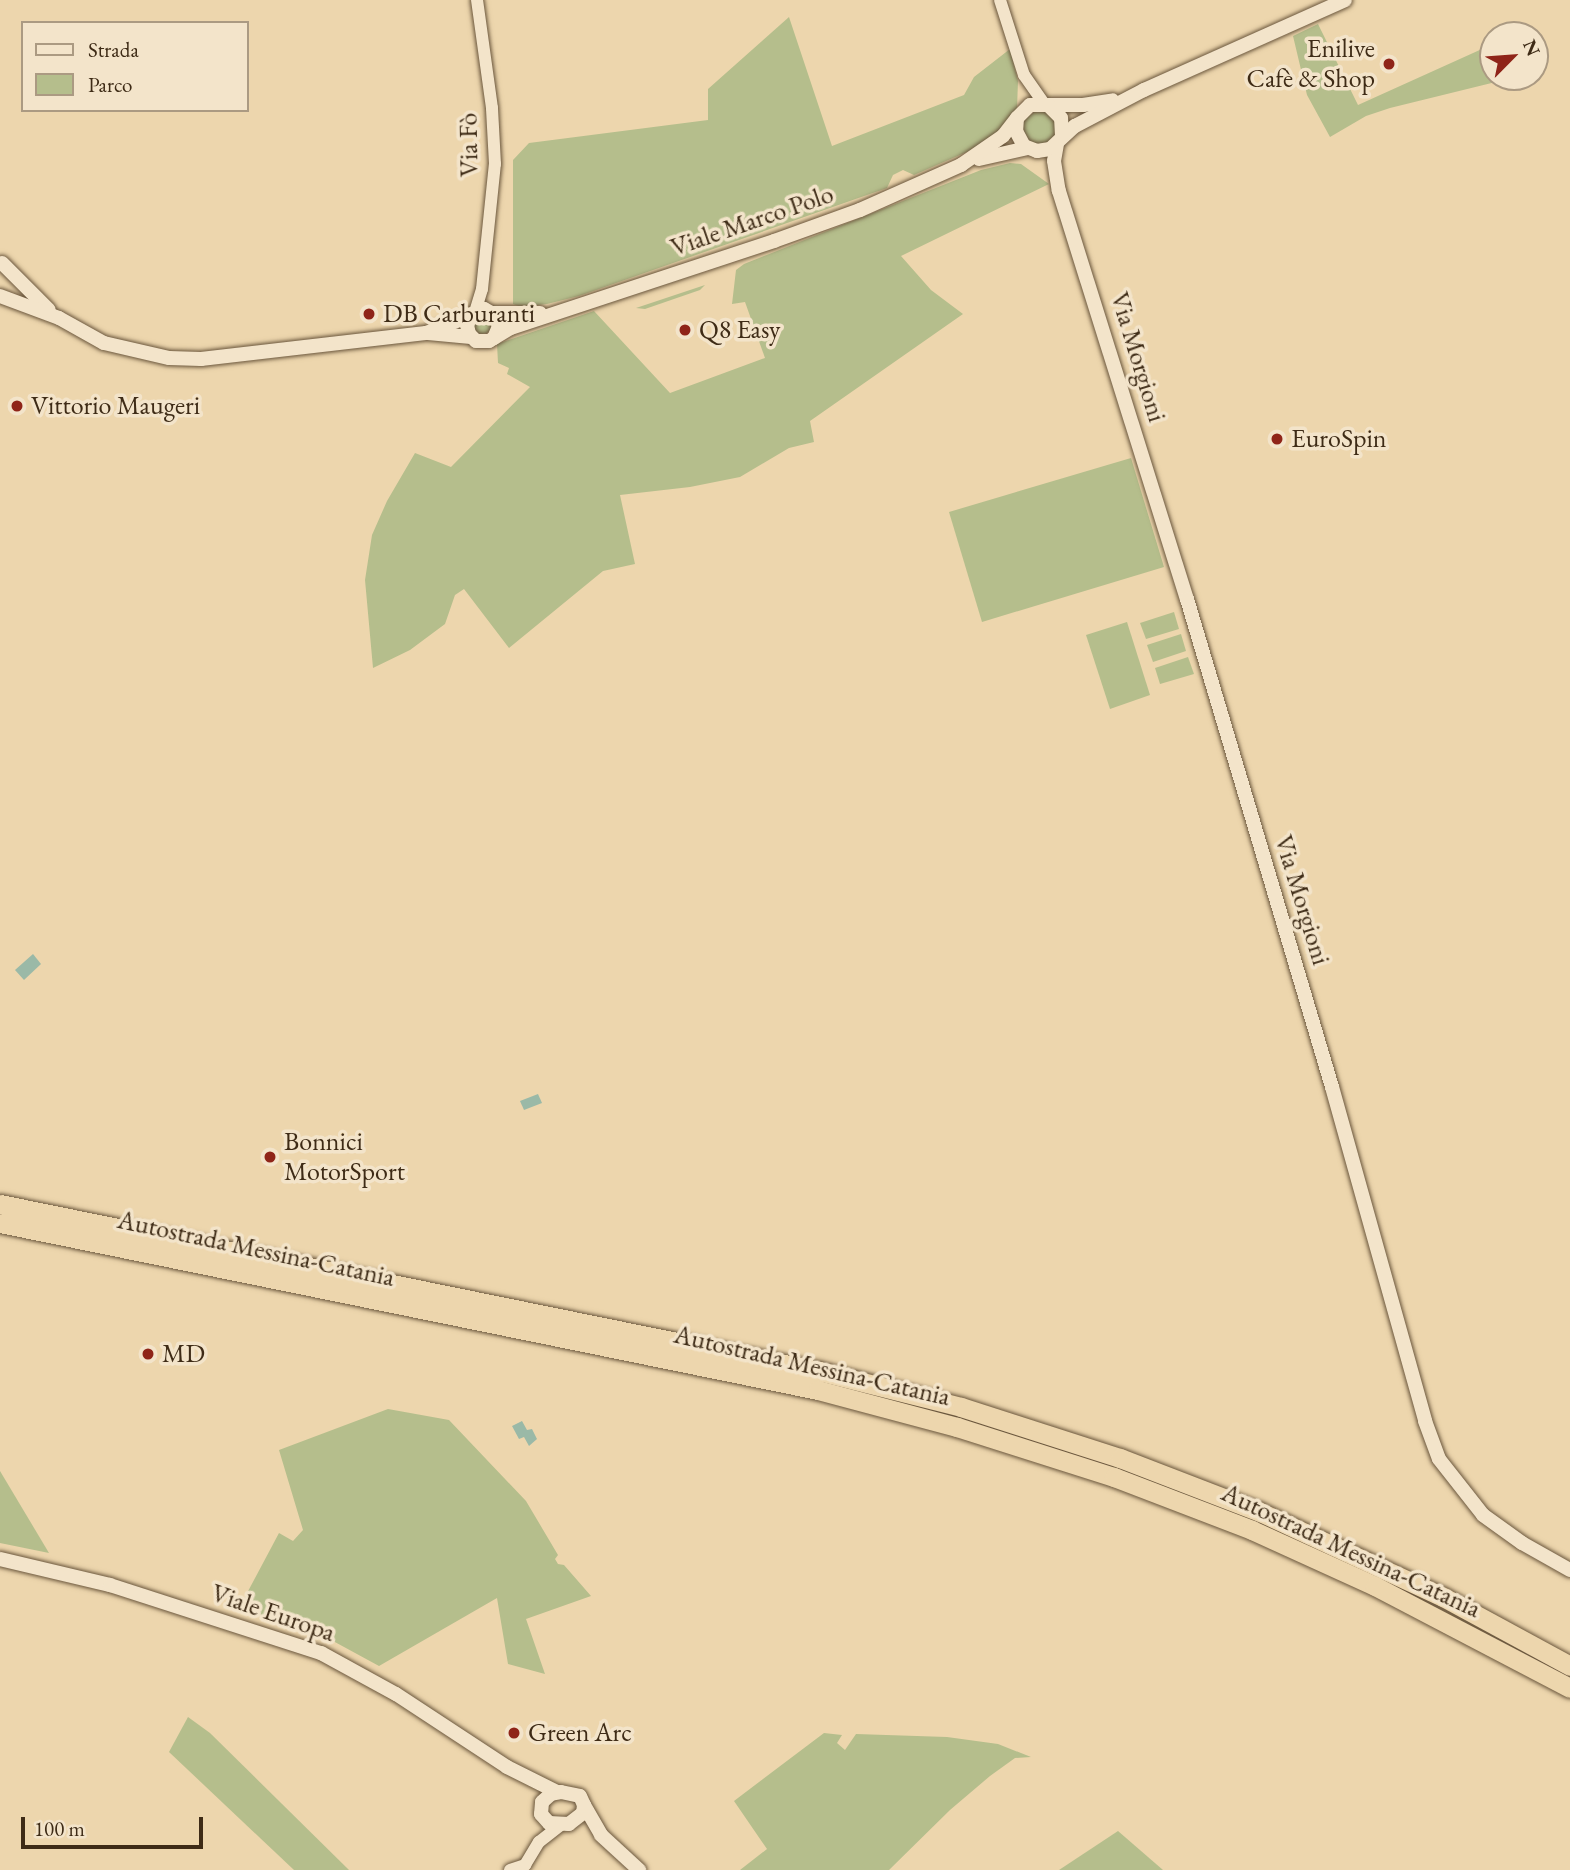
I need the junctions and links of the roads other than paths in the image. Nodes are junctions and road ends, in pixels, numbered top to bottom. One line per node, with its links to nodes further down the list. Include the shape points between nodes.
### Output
1 (477, 0): 14 (street, Via Fò, via 495,164)
2 (1000, 0): 4 (street)
3 (1345, 0): 5 (main road)
4 (1024, 75): 6 (street); 7 (street)
5 (1144, 90): 6 (main road, via 1107,102); 8 (main road, via 1075,126)
6 (1046, 104): 7 (main road, via 1030,105); 8 (main road, via 1061,118)
7 (1020, 114): 9 (main road, via 1017,135); 10 (main road, via 1003,136)
8 (1059, 140): 9 (main road, via 1045,151); 11 (main road, via 1054,161)
9 (1030, 149): 10 (main road); 11 (main road)
10 (961, 165): 17 (main road, Viale Marco Polo, via 860,210)
11 (1059, 191): 28 (main road, Via Morgioni, via 1187,599 1439,1459 1483,1515)
12 (1, 261): 13 (main road); 19 (main road)
13 (0, 281)
14 (482, 289): 16 (street); 18 (street)
15 (0, 296): 19 (main road)
16 (491, 312): 17 (main road); 18 (main road); 22 (main road, via 499,326)
17 (555, 313): 22 (main road, Viale Marco Polo)
18 (472, 314): 20 (main road); 21 (main road, via 467,328)
19 (59, 318): 20 (main road, via 104,343 138,353 190,359)
20 (426, 333): 21 (main road)
21 (471, 337): 22 (main road, via 482,342)
22 (494, 338)
23 (0, 1204): 26 (highway, Autostrada Messina-Catania, via 819,1371)
24 (0, 1213): 26 (highway, via 556,1328)
25 (0, 1223): 30 (highway, Autostrada Messina-Catania, via 818,1390 957,1427 1114,1477 1252,1530 1387,1592)
26 (903, 1393): 29 (highway, Autostrada Messina-Catania, via 1120,1458 1260,1512 1443,1597)
27 (0, 1559): 31 (main road, Viale Europa, via 110,1585 321,1653 396,1694)
28 (1570, 1570)
29 (1570, 1666)
30 (1570, 1688)
31 (507, 1767): 32 (main road); 34 (main road, via 531,1792)
32 (557, 1793): 33 (main road, via 576,1793); 34 (main road, via 544,1798)
33 (584, 1805): 35 (main road, via 579,1818); 36 (main road)
34 (541, 1811): 35 (main road, via 549,1823); 37 (street)
35 (565, 1824): 36 (main road); 37 (street)
36 (601, 1835): 39 (main road)
37 (539, 1842): 38 (street, via 525,1865)
38 (510, 1870)
39 (639, 1870)

